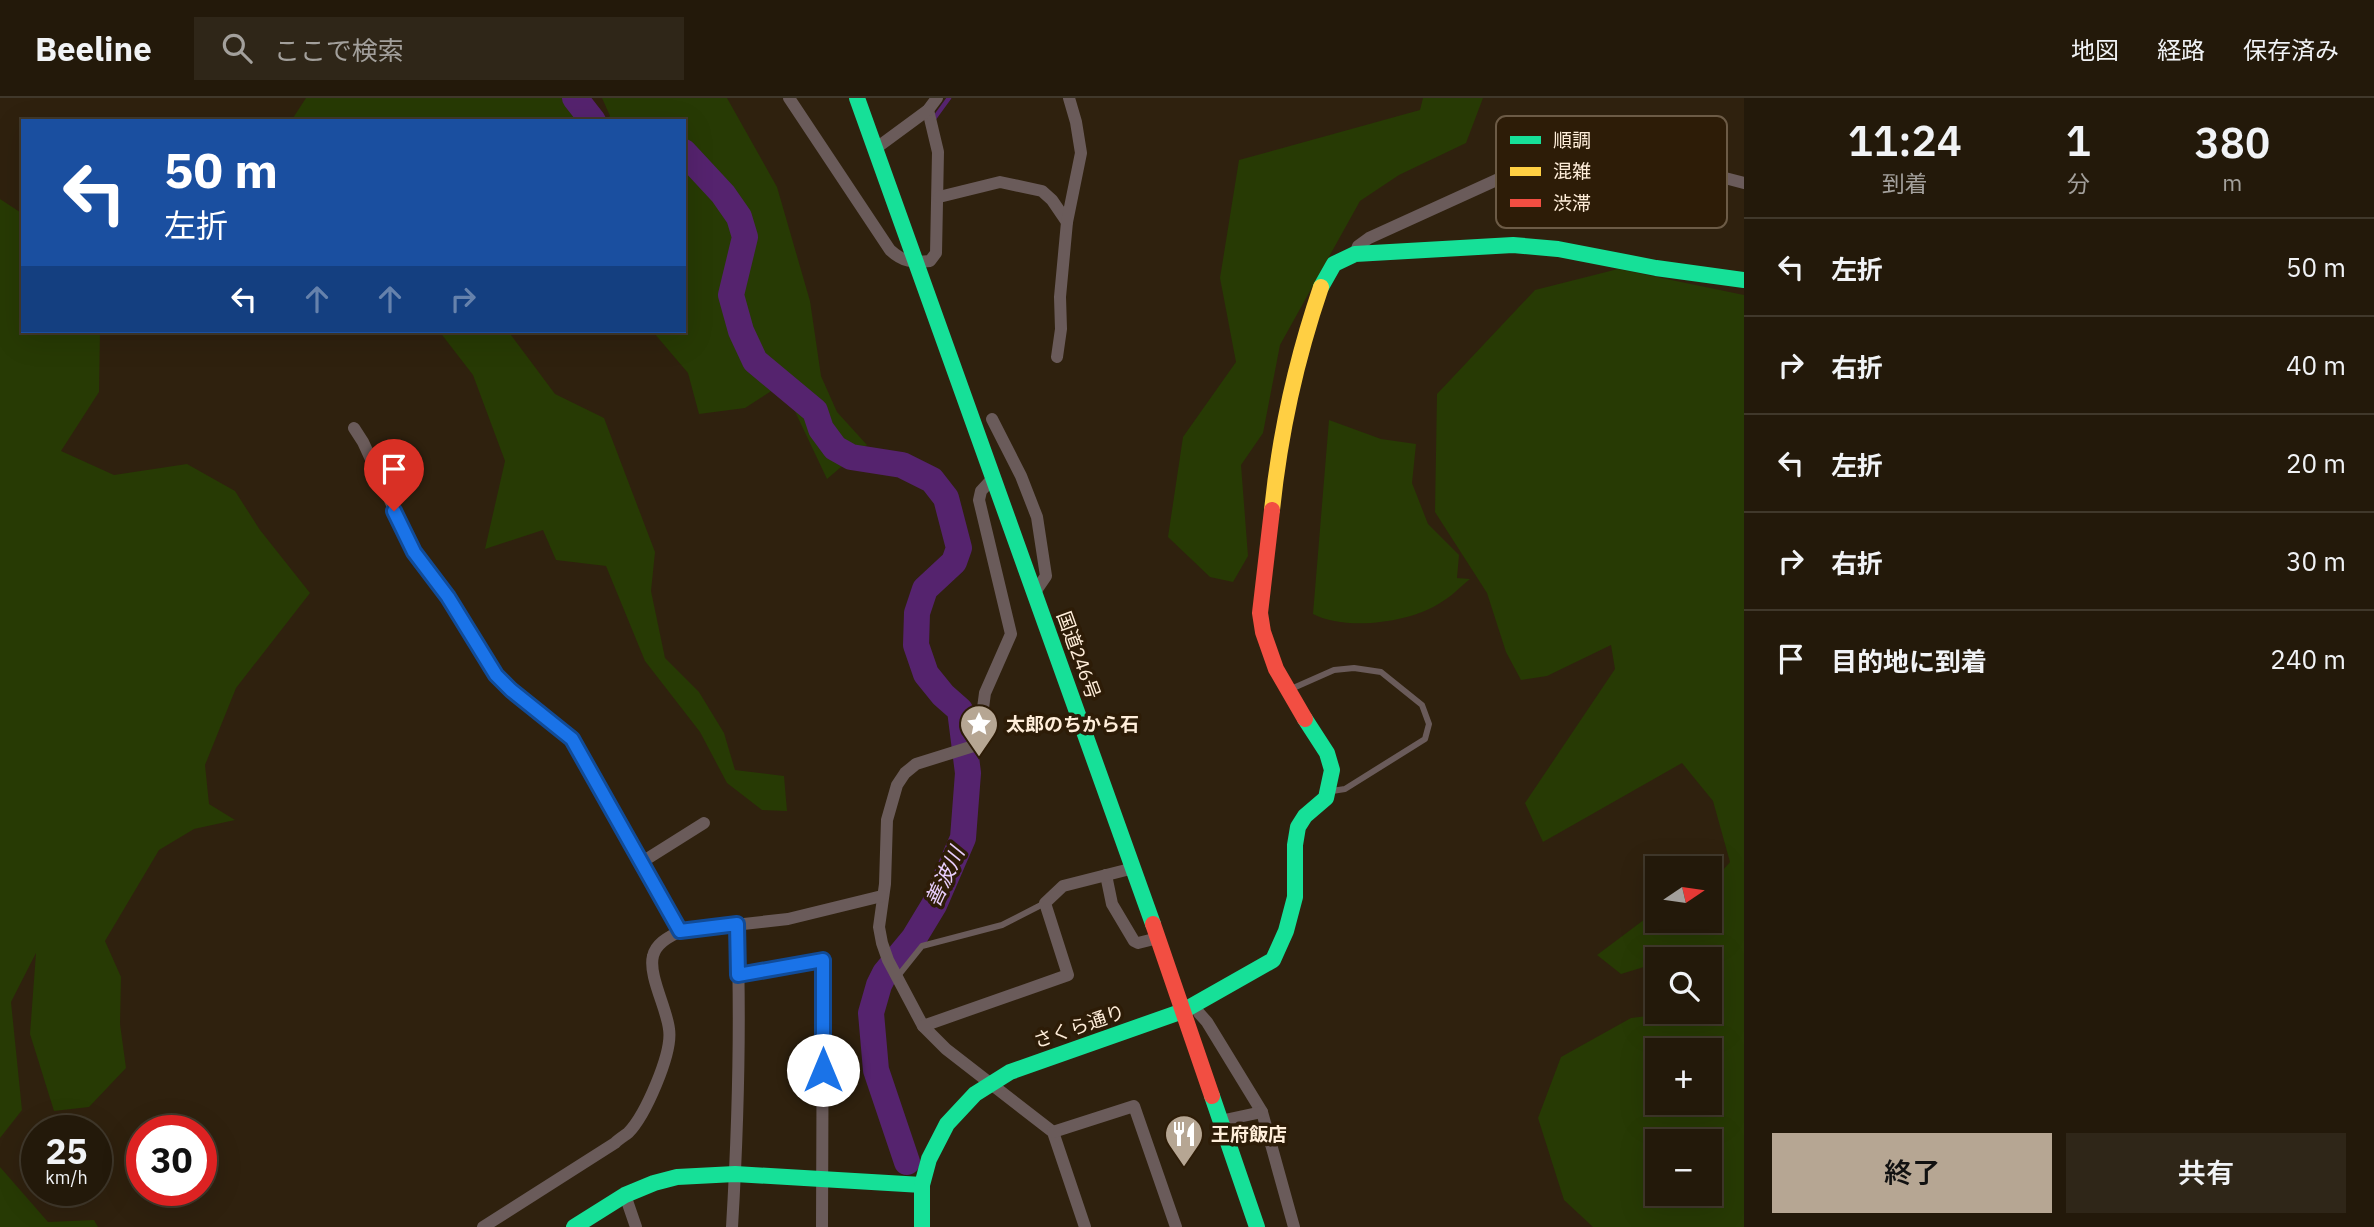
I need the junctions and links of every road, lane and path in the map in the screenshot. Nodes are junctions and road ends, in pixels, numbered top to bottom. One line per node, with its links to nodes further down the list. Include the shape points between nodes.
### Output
1 (789, 98): 13 (street, via 890,250 900,259)
2 (857, 98): 6 (main road, 国道246号)
3 (937, 98): 5 (street)
4 (1069, 98): 11 (street, via 1081,153)
5 (928, 110): 6 (street); 10 (street, via 938,152)
6 (875, 149): 13 (main road, 国道246号)
7 (1727, 179): 9 (street)
8 (1496, 182): 12 (street, via 1369,237)
9 (1744, 183)
10 (939, 197): 11 (street, via 1000,182 1042,191); 13 (street, via 936,253 930,261)
11 (1067, 222): 15 (street)
12 (1355, 254): 14 (main road, via 1513,245); 20 (main road, via 1332,265 1325,276 1302,337 1286,402 1260,613 1269,657)
13 (916, 263): 18 (main road, 国道246号)
14 (1744, 280)
15 (1057, 357)
16 (992, 419): 19 (street, via 1037,517 1046,576)
17 (354, 428): 23 (street, via 414,552 496,675 572,739)
18 (993, 478): 19 (main road, 国道246号); 26 (street, via 979,500 1011,634 985,693 984,739 915,764 897,785 887,820)
19 (1035, 592): 24 (main road, 国道246号)
20 (1289, 690): 21 (main road, via 1327,753 1332,770); 21 (lane, via 1334,670 1354,668 1381,672 1422,705 1429,724 1424,739 1345,789)
21 (1328, 792): 33 (main road, さくら通り, via 1298,827 1295,897 1273,960)
22 (705, 823): 23 (street)
23 (642, 862): 29 (street)
24 (1133, 868): 25 (street); 30 (main road, 国道246号)
25 (1106, 875): 27 (street, via 1063,886); 30 (street, via 1112,904 1134,942)
26 (882, 895): 28 (street, via 788,919); 31 (street, via 882,943)
27 (1045, 903): 31 (lane, via 1002,925 922,946); 34 (street, via 1068,975)
28 (737, 924): 29 (street); 32 (street)
29 (680, 931): 43 (street, via 665,939 653,956 670,1030 669,1047 640,1116 615,1143)
30 (1158, 938): 33 (main road, 国道246号)
31 (893, 970): 34 (street)
32 (738, 975): 39 (street); 40 (street, via 823,960)
33 (1191, 1012): 35 (main road, さくら通り, via 1010,1072); 36 (street, via 1208,1022); 37 (main road, 国道246号)
34 (923, 1026): 35 (street)
35 (990, 1084): 38 (street); 41 (main road, さくら通り, via 947,1124)
36 (1262, 1112): 37 (street); 52 (street)
37 (1220, 1121): 51 (main road, 国道246号)
38 (1052, 1132): 49 (street); 50 (street, via 1134,1106)
39 (735, 1174): 40 (main road); 42 (main road, via 677,1177); 46 (street)
40 (822, 1179): 41 (main road); 47 (street)
41 (922, 1185): 48 (main road, さくら通り)
42 (625, 1195): 44 (main road); 45 (street)
43 (483, 1227)
44 (574, 1227)
45 (636, 1227)
46 (732, 1227)
47 (822, 1227)
48 (922, 1227)
49 (1085, 1227)
50 (1176, 1227)
51 (1257, 1227)
52 (1294, 1227)

